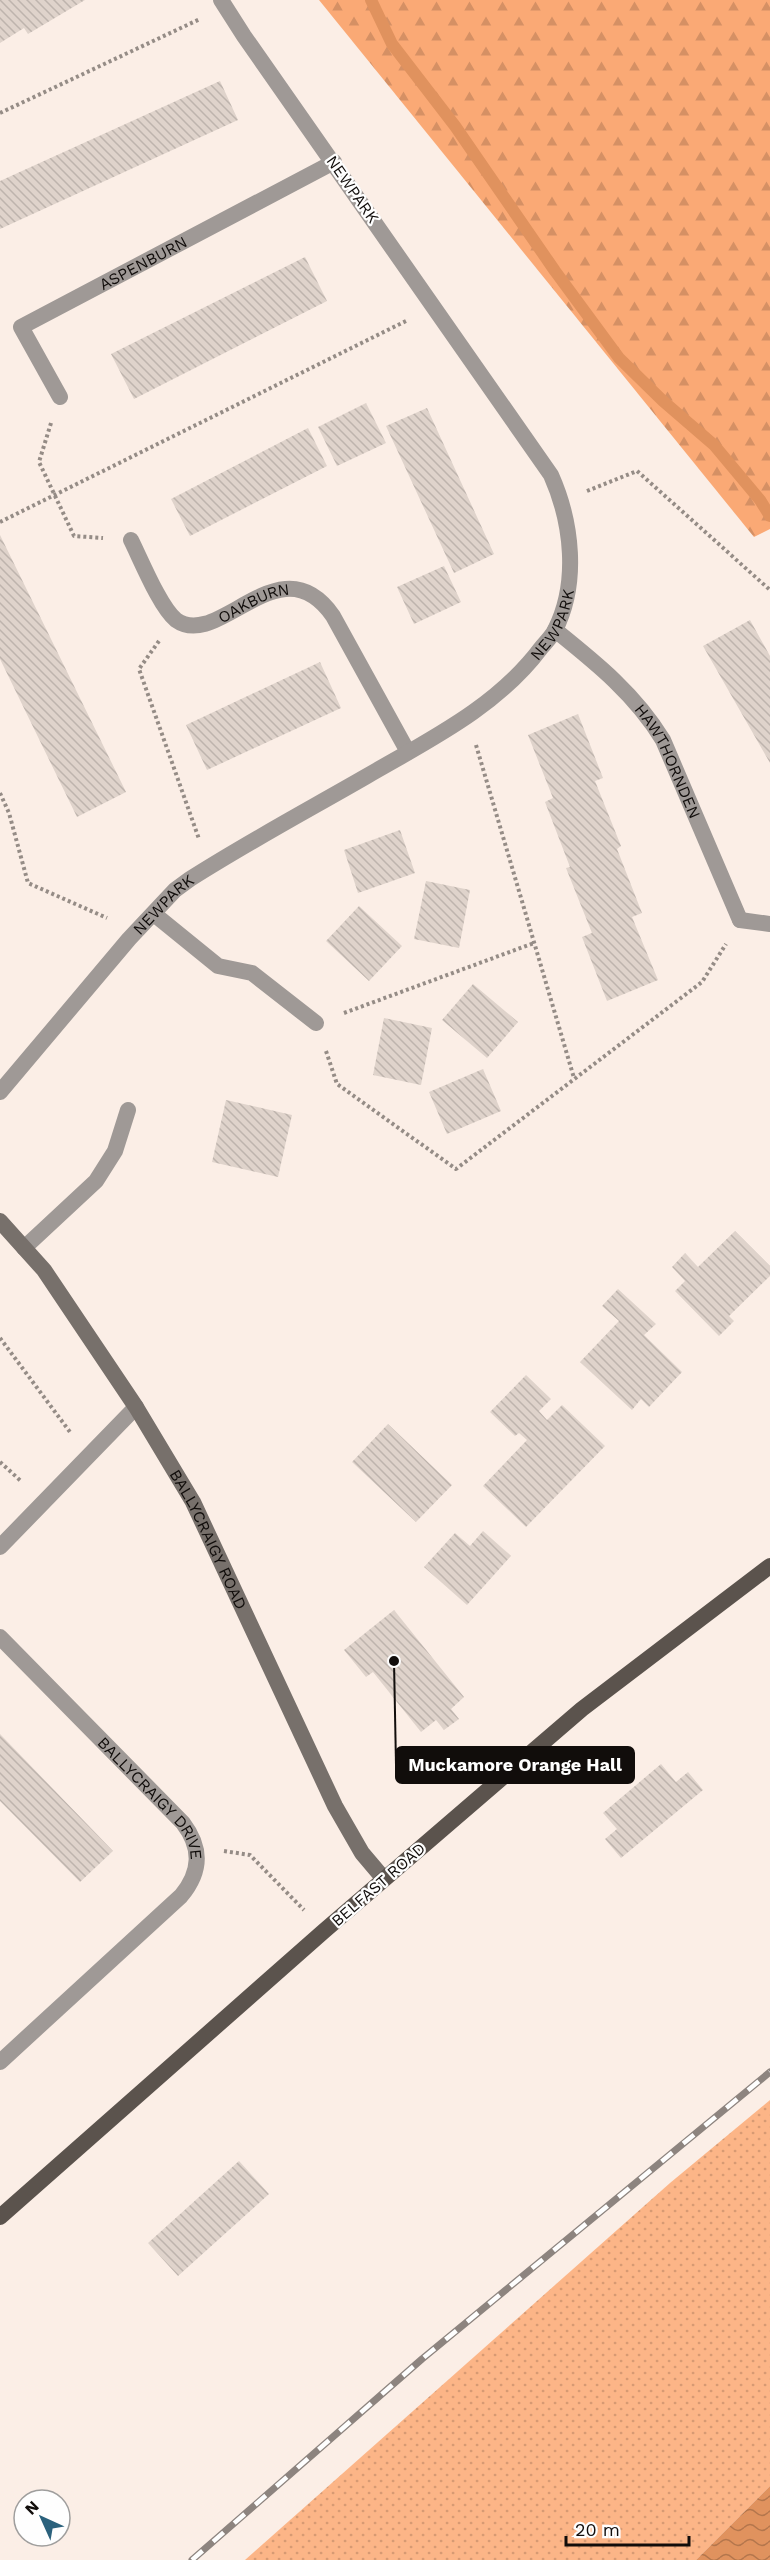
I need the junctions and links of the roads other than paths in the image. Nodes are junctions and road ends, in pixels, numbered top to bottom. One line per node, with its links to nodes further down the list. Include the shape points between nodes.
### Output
1 (223, 4): 2 (street, NEWPARK)
2 (334, 162): 3 (street, ASPENBURN, via 21,327); 5 (street, NEWPARK, via 551,475 567,529 569,573)
3 (60, 397)
4 (130, 540): 6 (street, OAKBURN, via 165,608 186,625 198,625 277,591 296,589 312,594 333,616)
5 (555, 630): 6 (street, NEWPARK, via 504,690); 8 (street, HAWTHORNDEN, via 616,680 650,718 740,920)
6 (408, 752): 7 (street, NEWPARK, via 213,864 175,891)
7 (154, 914): 9 (street, via 218,966 252,973); 10 (street, NEWPARK)
8 (770, 924)
9 (316, 1023)
10 (0, 1092)
11 (128, 1110): 13 (street, via 115,1151 96,1181)
12 (0, 1221): 13 (main road, BALLYCRAIGY ROAD)
13 (24, 1248): 14 (main road, BALLYCRAIGY ROAD, via 44,1270)
14 (136, 1407): 15 (street); 18 (main road, BALLYCRAIGY ROAD, via 193,1502 336,1806 362,1853)
15 (0, 1547)
16 (770, 1566): 18 (main road, BELFAST ROAD, via 582,1709)
17 (0, 1637): 19 (street, BALLYCRAIGY DRIVE, via 183,1823 198,1858 195,1874 181,1896)
18 (384, 1879): 20 (main road, BELFAST ROAD)
19 (0, 2062)
20 (0, 2217)

